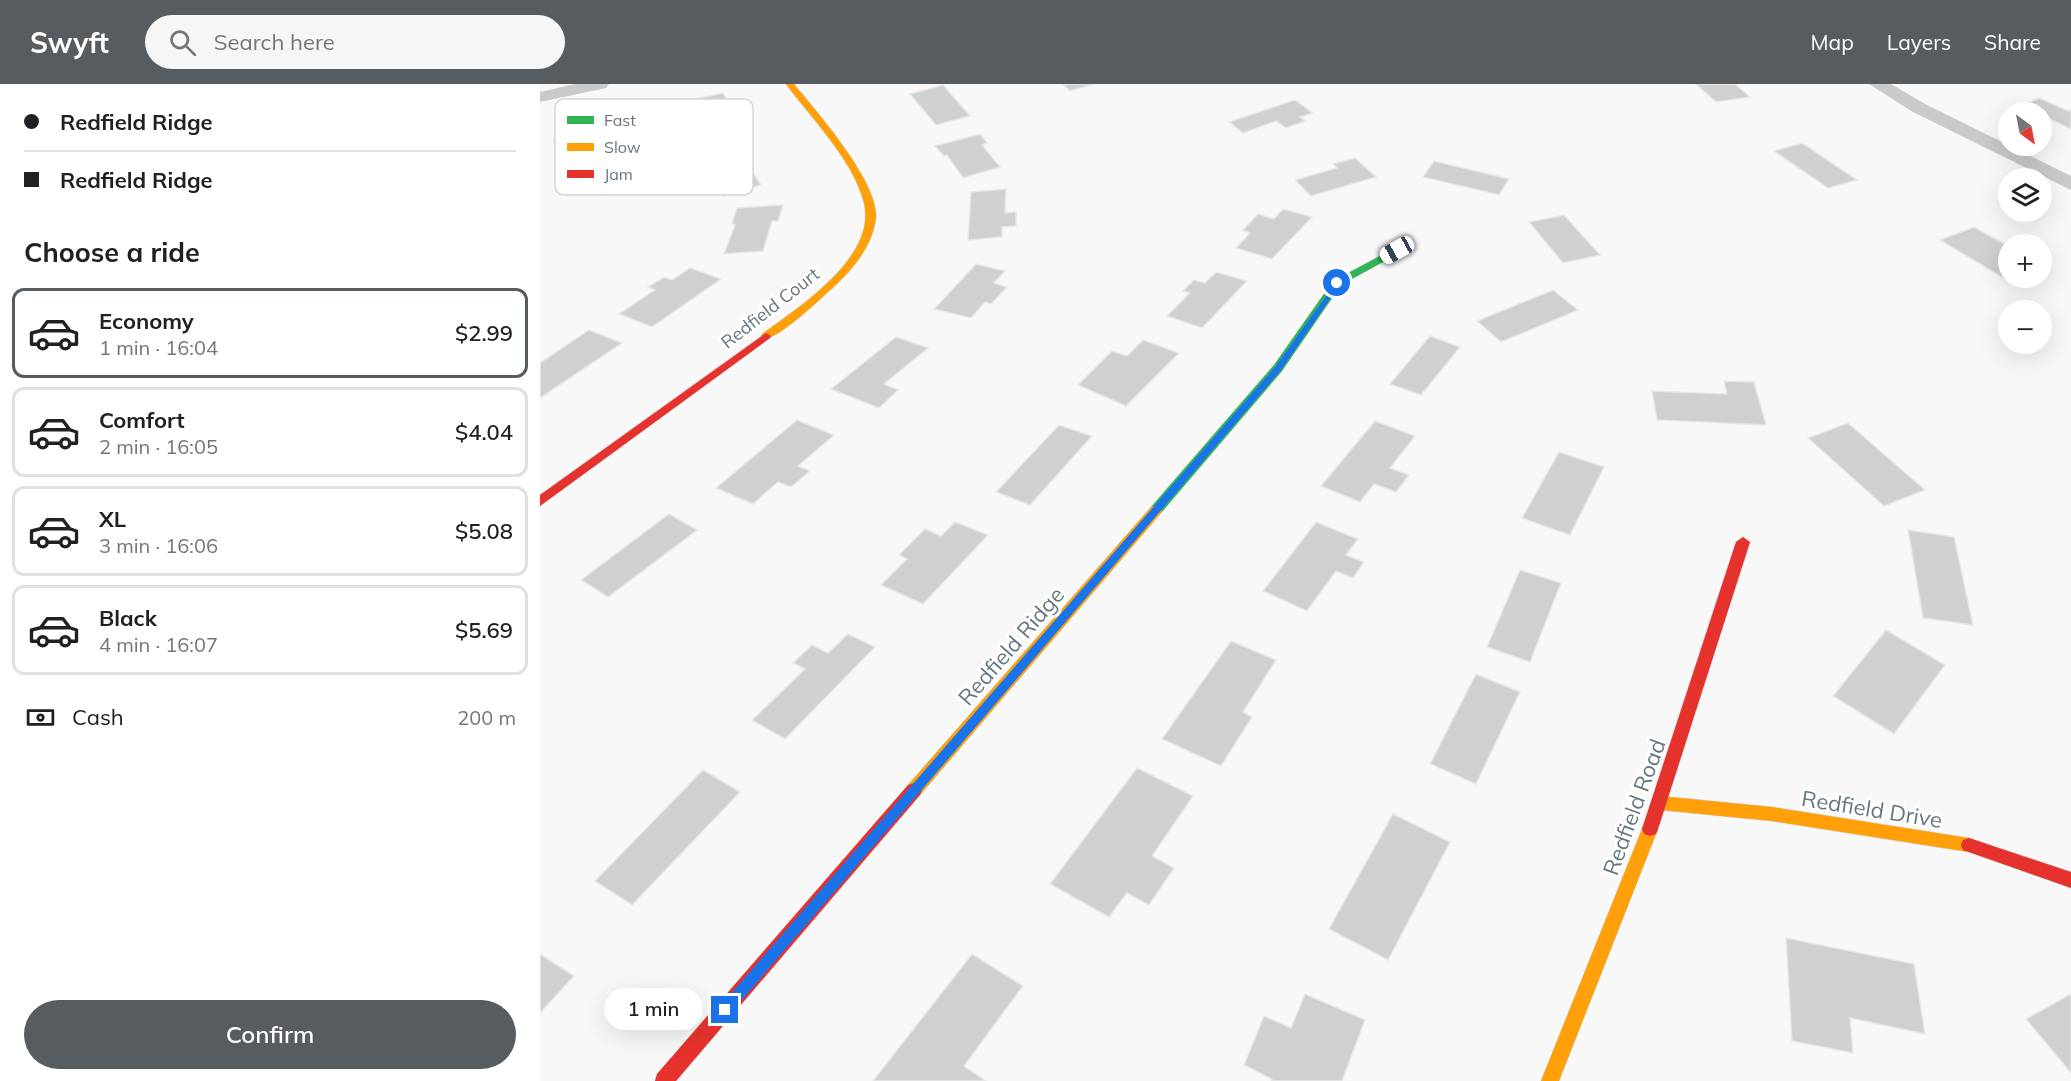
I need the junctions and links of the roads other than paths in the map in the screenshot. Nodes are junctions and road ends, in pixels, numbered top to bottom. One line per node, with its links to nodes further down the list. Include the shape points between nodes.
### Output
1 (600, 84): 4 (street)
2 (790, 84): 7 (street, Redfield Court, via 864,188 872,214 855,259 824,293)
3 (1878, 84): 5 (street)
4 (540, 97)
5 (2071, 184)
6 (1397, 250): 11 (street, Redfield Ridge, via 1337,283 1278,368)
7 (540, 501)
8 (1743, 543): 9 (street, Redfield Road)
9 (1660, 803): 10 (street, Redfield Drive, via 1772,814 1979,847); 12 (street, Redfield Road)
10 (2071, 880)
11 (664, 1081)
12 (1550, 1081)

